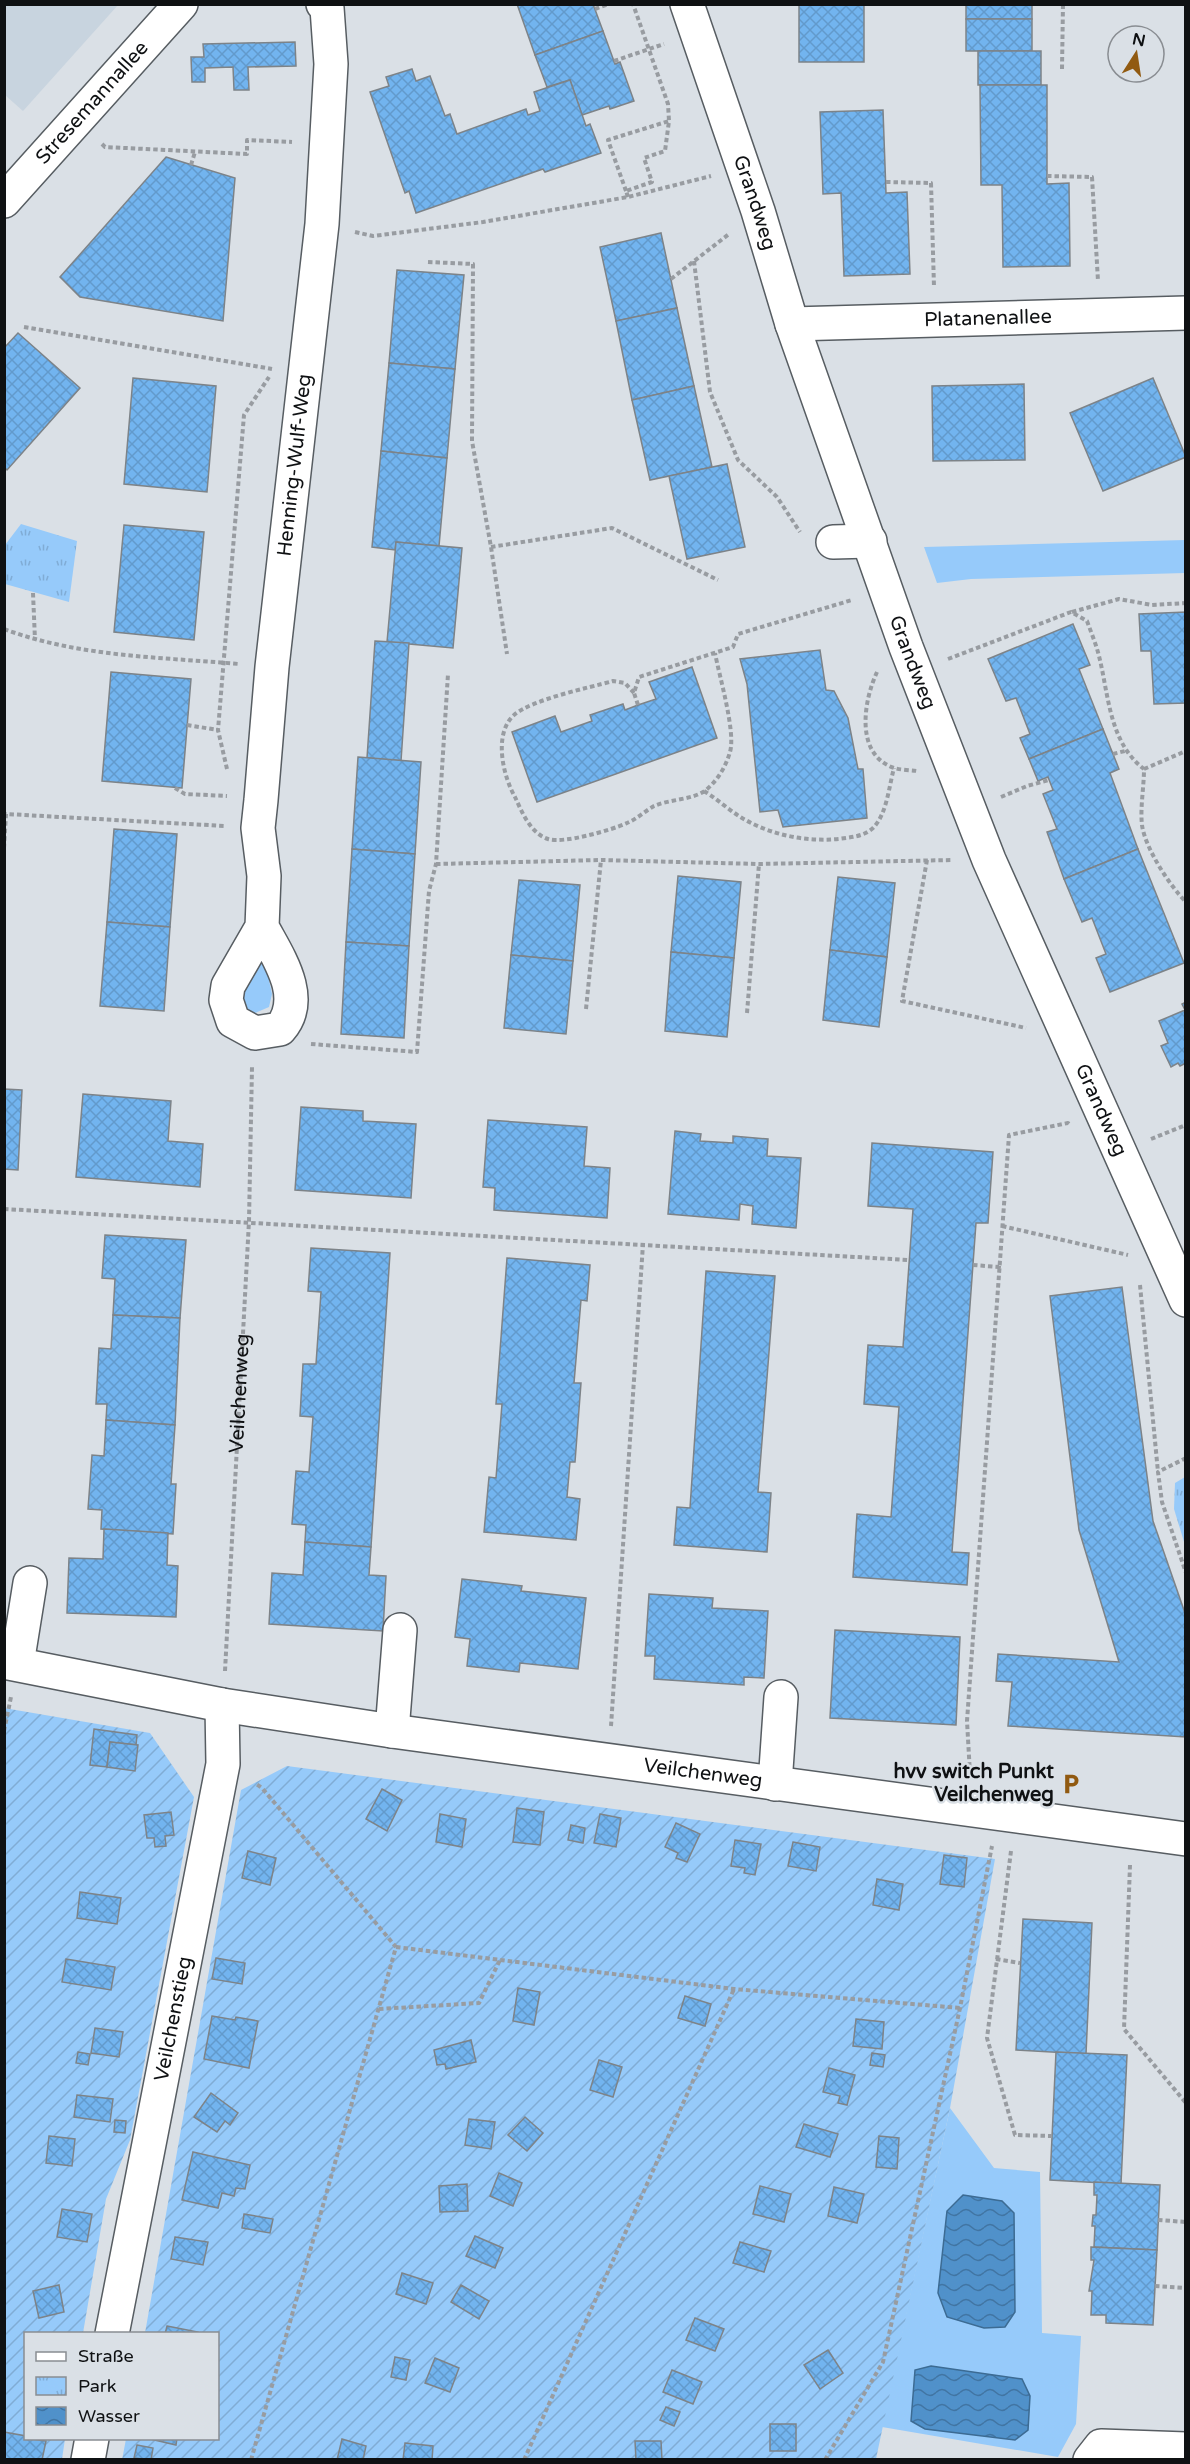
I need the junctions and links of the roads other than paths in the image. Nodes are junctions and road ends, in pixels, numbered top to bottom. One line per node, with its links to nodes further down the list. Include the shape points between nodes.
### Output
1 (181, 4): 4 (street, Stresemannallee)
2 (687, 4): 6 (street, Grandweg)
3 (329, 6): 9 (street, Henning-Wulf-Weg, via 331,64 322,224 272,666 251,808 264,876)
4 (4, 201)
5 (1185, 313): 6 (street, Platanenallee)
6 (792, 324): 8 (street, Grandweg)
7 (819, 541): 8 (street)
8 (870, 542): 10 (street, Grandweg, via 906,647 989,860 1067,1037 1154,1258)
9 (262, 927): 9 (street, Henning-Wulf-Weg, via 228,986 226,1000 233,1021 255,1033 280,1029 292,1006 282,964)
10 (1185, 1300)
11 (30, 1582): 13 (street)
12 (400, 1630): 16 (street)
13 (11, 1663): 15 (street, Veilchenweg)
14 (781, 1697): 17 (street)
15 (222, 1705): 16 (street, Veilchenweg); 19 (street, Veilchenstieg, via 223,1764)
16 (392, 1731): 17 (street, Veilchenweg)
17 (775, 1784): 18 (street, Veilchenweg)
18 (1185, 1839)
19 (112, 2332)
20 (92, 2440): 22 (street)
21 (1185, 2449): 23 (street, via 1101,2446)
22 (88, 2460)
23 (1090, 2460)

